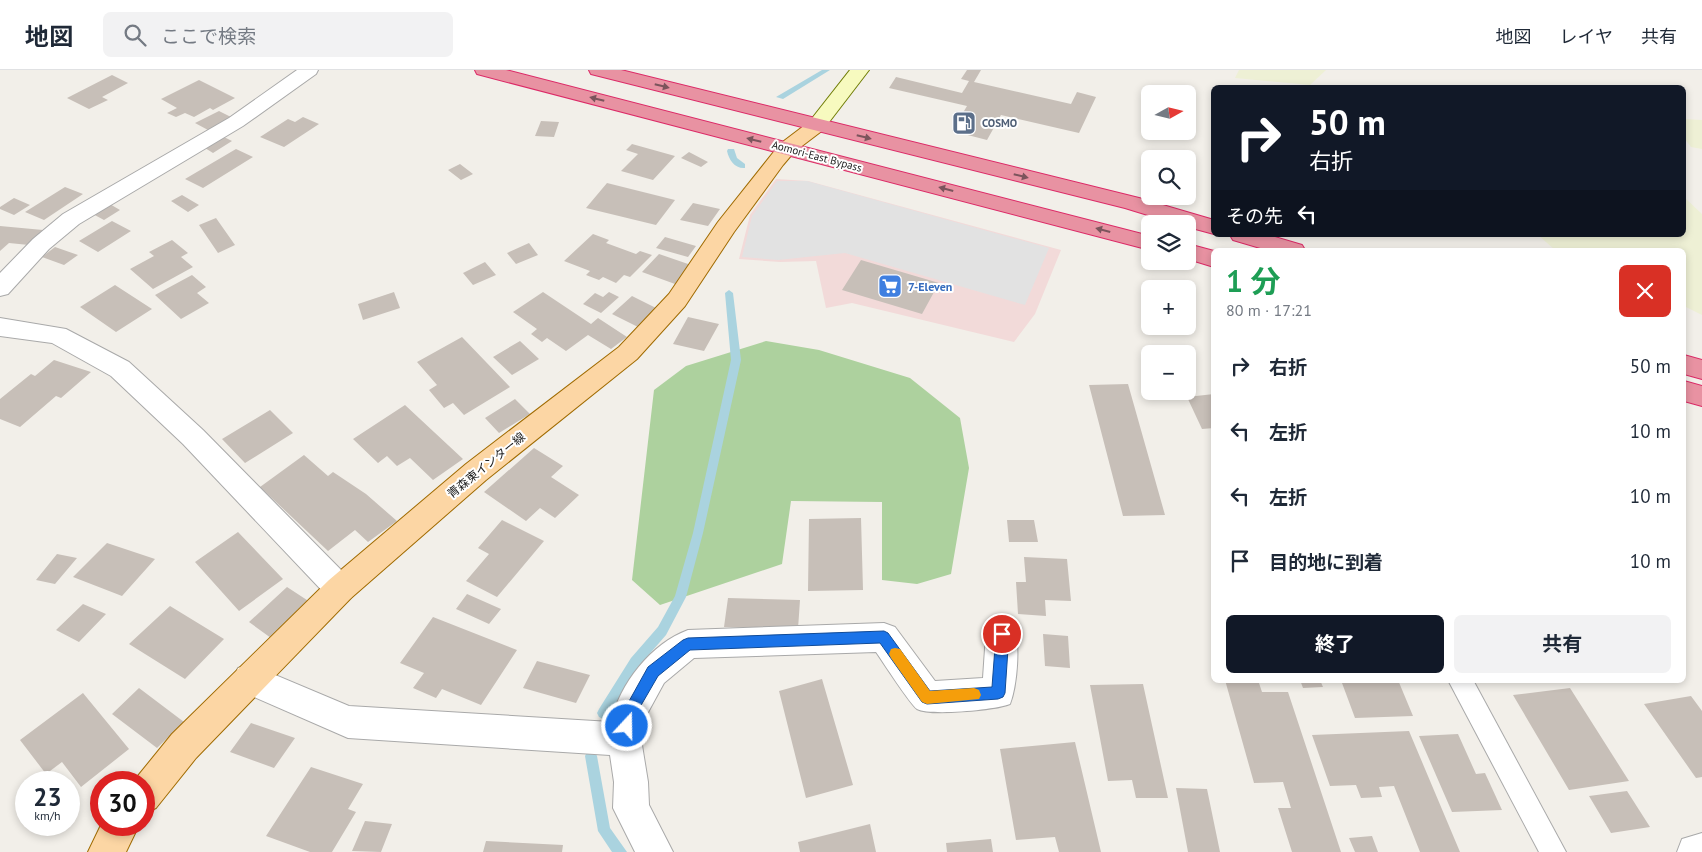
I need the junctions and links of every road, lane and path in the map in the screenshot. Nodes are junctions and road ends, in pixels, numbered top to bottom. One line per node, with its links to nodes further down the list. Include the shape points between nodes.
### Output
1 (309, 70): 13 (street, via 236,122 71,219 41,244)
2 (484, 70): 6 (highway, Aomori-East Bypass, one-way to 2)
3 (598, 70): 5 (highway, one-way to 5)
4 (860, 70): 5 (main road)
5 (816, 126): 6 (main road, 青森東インター線); 7 (highway, one-way to 7, via 1131,203)
6 (787, 148): 9 (highway, Aomori-East Bypass, one-way to 6); 19 (main road, 青森東インター線, via 726,227 677,300 628,353 476,472)
7 (1211, 226)
8 (1248, 237): 10 (highway)
9 (1141, 240)
10 (1287, 248)
11 (1196, 254): 12 (highway)
12 (1211, 258)
13 (0, 288)
14 (0, 327): 19 (street, via 57,335 120,369 194,437)
15 (1686, 365): 16 (highway)
16 (1702, 370)
17 (1686, 392): 18 (highway)
18 (1702, 396)
19 (340, 590): 21 (main road, 青森東インター線)
20 (1002, 634): 23 (street, via 998,693 927,697 884,637 688,644 653,672 630,712)
21 (249, 679): 23 (street, via 348,722); 24 (main road, 青森東インター線, via 184,746)
22 (1462, 683): 29 (lane)
23 (624, 738): 28 (street, via 631,808)
24 (155, 782)
25 (115, 836): 27 (main road)
26 (1702, 851): 30 (street)
27 (106, 852)
28 (655, 852)
29 (1553, 852)
30 (1695, 852)

